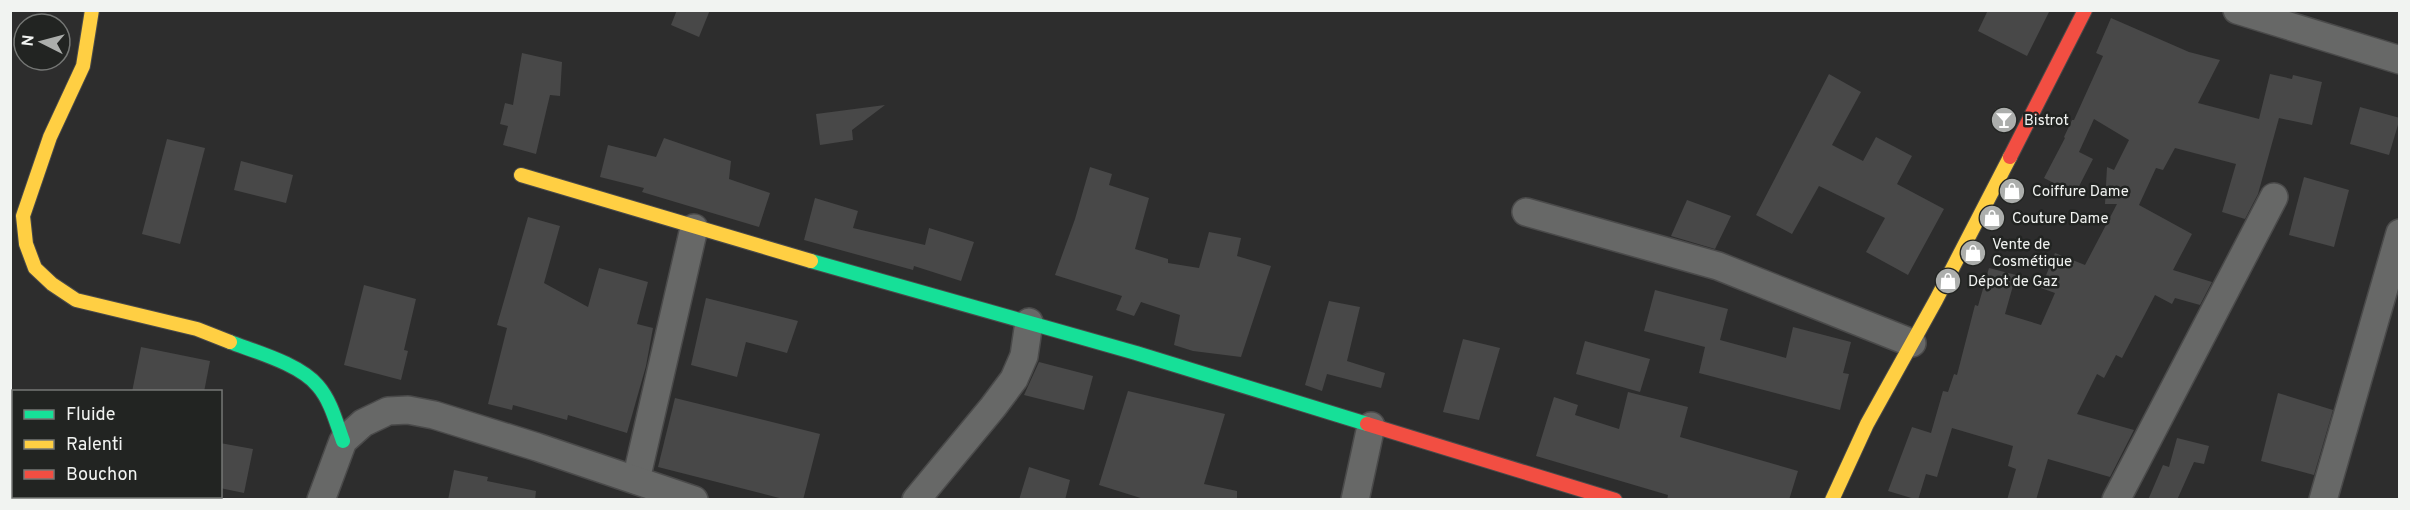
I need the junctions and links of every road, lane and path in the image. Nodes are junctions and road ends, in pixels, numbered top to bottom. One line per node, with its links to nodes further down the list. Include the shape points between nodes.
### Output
1 (93, 10): 13 (street, via 83,66 50,137 23,216 26,244 35,268 76,300 197,329 293,368 317,384 330,404)
2 (2085, 10): 11 (street)
3 (2237, 10): 4 (street)
4 (2400, 60)
5 (521, 175): 8 (street)
6 (2274, 197): 21 (street)
7 (1526, 212): 11 (street, via 1718,266)
8 (694, 228): 10 (street); 14 (street)
9 (2400, 233): 22 (street)
10 (1029, 322): 12 (street); 17 (street, via 1024,356 1014,379)
11 (1912, 343): 20 (street, via 1867,424)
12 (1371, 426): 18 (street); 19 (street)
13 (343, 441): 14 (street, via 363,423 388,411 408,410); 15 (street)
14 (636, 480): 16 (street)
15 (321, 500)
16 (694, 500)
17 (916, 500)
18 (1355, 500)
19 (1615, 500)
20 (1832, 500)
21 (2116, 500)
22 (2323, 500)

